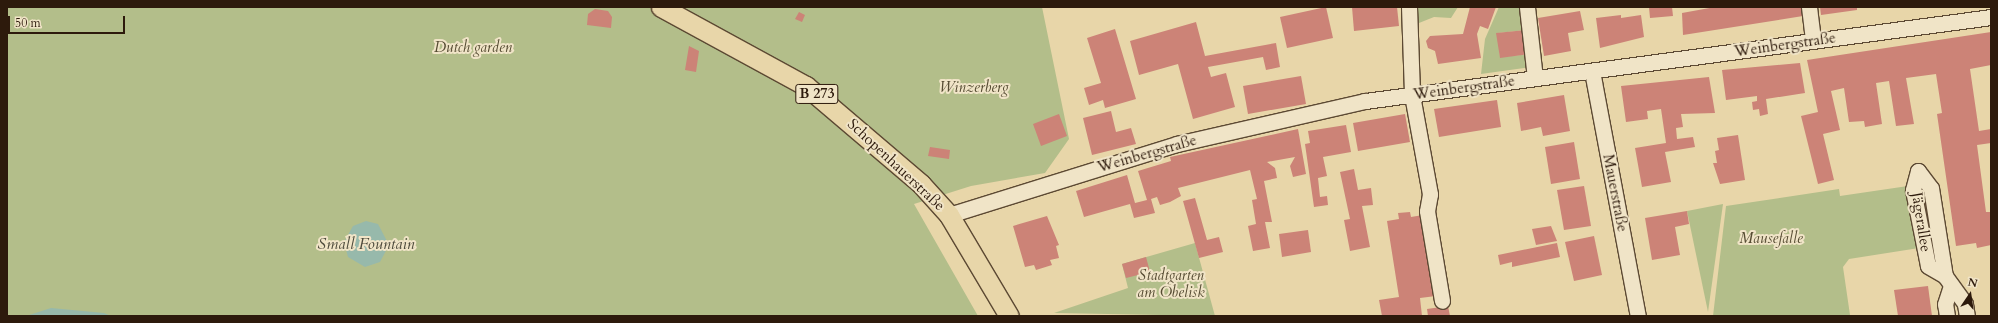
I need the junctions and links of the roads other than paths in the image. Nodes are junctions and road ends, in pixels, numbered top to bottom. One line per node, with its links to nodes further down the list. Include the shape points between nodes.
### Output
1 (661, 7): 10 (main road, Schopenhauerstraße / B 273, via 806,86 921,184)
2 (1409, 7): 9 (street)
3 (1527, 7): 8 (street)
4 (1809, 7): 6 (street)
5 (1991, 17): 6 (street, Weinbergstraße)
6 (1812, 41): 7 (street, Weinbergstraße)
7 (1592, 70): 8 (street, Weinbergstraße); 14 (street, Mauerstraße)
8 (1535, 78): 9 (street, Weinbergstraße)
9 (1412, 95): 10 (street, Weinbergstraße, via 1365,101 1177,144); 12 (street, via 1430,194 1427,211)
10 (949, 215): 13 (main road, Schopenhauerstraße / B 273)
11 (1948, 281): 11 (street, Jägerallee, via 1931,188 1918,171 1913,190 1928,266); 15 (street, Jägerallee, via 1945,304); 16 (street, Jägerallee, via 1964,304)
12 (1442, 301)
13 (1009, 316)
14 (1638, 316)
15 (1947, 316)
16 (1967, 316)

